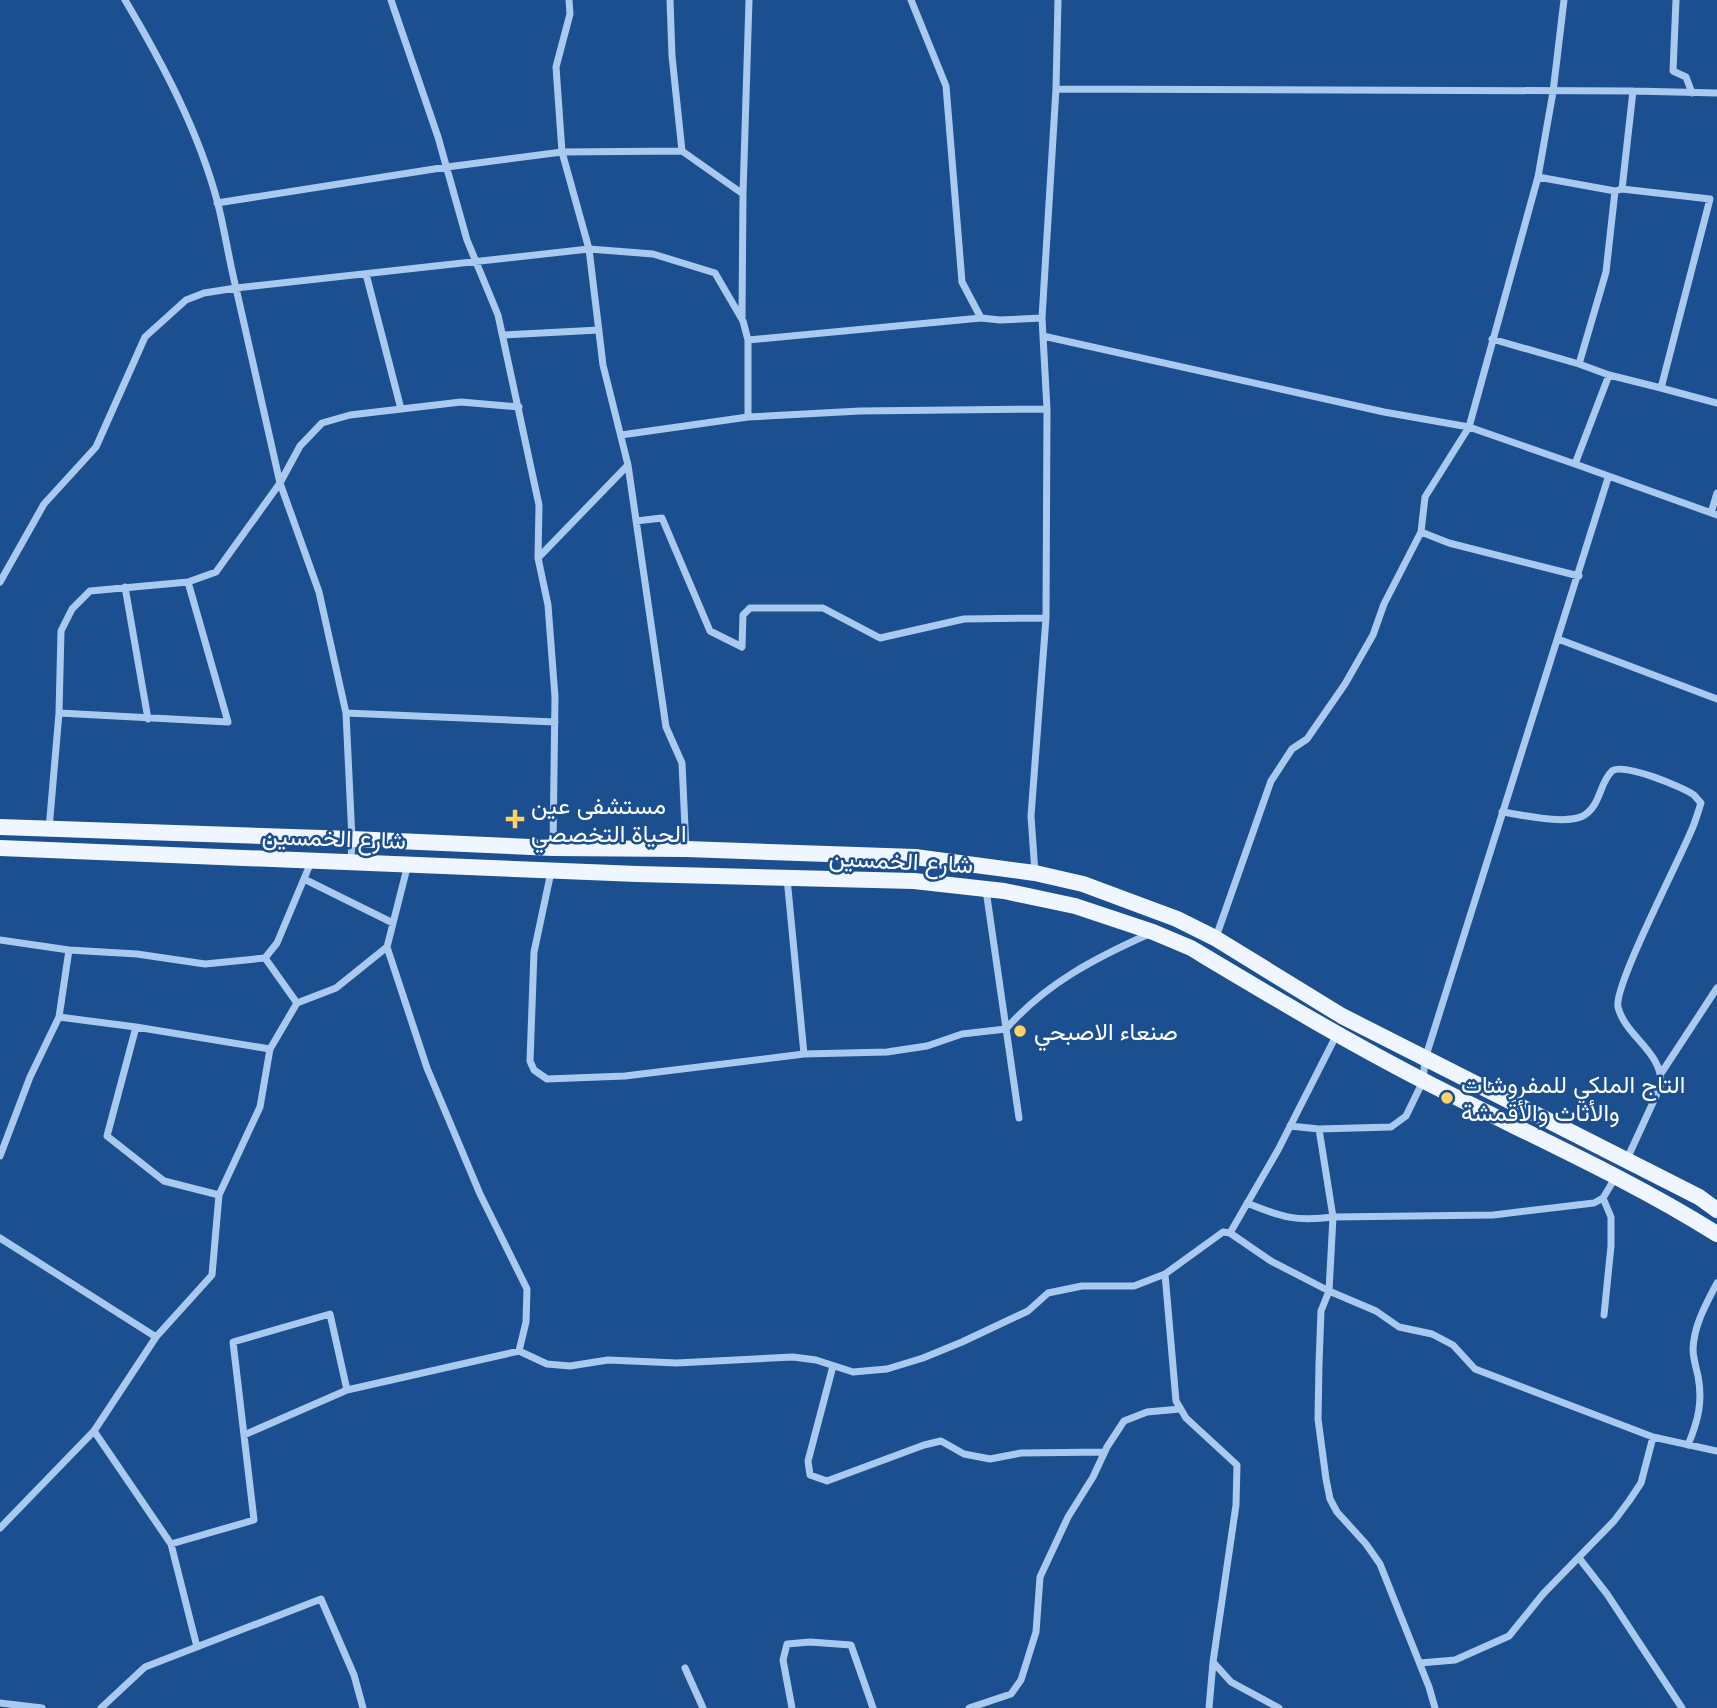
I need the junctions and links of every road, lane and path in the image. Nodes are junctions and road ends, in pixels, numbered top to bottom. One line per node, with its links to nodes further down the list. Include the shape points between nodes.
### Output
1 (125, 0): 22 (street, via 161,60)
2 (391, 0): 17 (street)
3 (569, 0): 16 (street, via 570,14 556,67)
4 (670, 0): 15 (street)
5 (749, 0): 20 (street)
6 (911, 0): 27 (street, via 946,86 962,282)
7 (1058, 0): 10 (street)
8 (1564, 0): 12 (street)
9 (1676, 0): 13 (street, via 1673,71 1686,77)
10 (1056, 89): 12 (street); 29 (street)
11 (1633, 91): 12 (street); 13 (street); 19 (street)
12 (1553, 92): 18 (street)
13 (1692, 93): 14 (street)
14 (1717, 93)
15 (682, 151): 16 (street); 20 (street)
16 (562, 152): 17 (street); 23 (street)
17 (447, 167): 22 (street); 24 (street)
18 (1538, 177): 19 (street); 33 (street)
19 (1619, 190): 21 (street); 35 (street, via 1606,272)
20 (743, 194): 28 (street)
21 (1714, 200): 37 (street)
22 (218, 203): 26 (street)
23 (589, 249): 24 (street); 28 (street, via 653,254 715,273); 30 (street)
24 (475, 262): 25 (street); 31 (street)
25 (366, 274): 26 (street); 40 (street)
26 (236, 288): 48 (street); 55 (street, via 186,300 145,337 96,447 44,504)
27 (981, 317): 29 (street); 34 (street)
28 (741, 318): 34 (street)
29 (1042, 318): 32 (street)
30 (599, 330): 31 (street); 44 (street)
31 (503, 335): 39 (street)
32 (1043, 336): 41 (street); 43 (street)
33 (1492, 339): 35 (street); 43 (street)
34 (748, 340): 42 (street)
35 (1579, 364): 36 (street)
36 (1609, 375): 37 (street); 45 (street)
37 (1661, 388): 38 (street)
38 (1717, 403)
39 (519, 407): 40 (street, via 461,402); 53 (street, via 539,505)
40 (401, 409): 48 (street, via 322,423 300,446)
41 (1047, 409): 42 (street); 58 (street)
42 (748, 417): 44 (street)
43 (1469, 427): 45 (street); 52 (street, via 1425,496)
44 (621, 435): 46 (street)
45 (1575, 464): 47 (street)
46 (628, 465): 51 (street); 53 (street)
47 (1608, 478): 50 (street); 54 (street)
48 (280, 483): 56 (street, via 216,572); 62 (street, via 319,592)
49 (1717, 493): 50 (street)
50 (1714, 514)
51 (636, 521): 58 (street, via 662,518 710,631 742,647 743,615 750,608 823,608 880,638 964,619); 71 (street, via 666,727 682,763)
52 (1421, 532): 54 (street); 86 (street, via 1345,684 1271,781)
53 (538, 558): 64 (street, via 548,605)
54 (1578, 576): 59 (street)
55 (0, 580)
56 (188, 582): 57 (street); 63 (street, via 228,722)
57 (125, 587): 61 (street, via 90,592 72,609 61,631); 63 (street)
58 (1046, 618): 77 (street, via 1031,817)
59 (1558, 639): 60 (street); 65 (street)
60 (1717, 699)
61 (59, 713): 63 (street); 67 (street)
62 (346, 713): 64 (street); 68 (street)
63 (148, 719)
64 (555, 722): 70 (street)
65 (1502, 812): 99 (street); 100 (street, via 1569,820 1583,815 1594,806 1612,771 1620,767 1693,794 1701,803 1618,998 1623,1016)
66 (0, 827): 67 (main road, شارع الخمسين)
67 (49, 829): 68 (main road, شارع الخمسين)
68 (352, 839): 70 (main road, شارع الخمسين); 74 (street)
69 (0, 848): 73 (main road, شارع الخمسين)
70 (553, 848): 72 (main road, شارع الخمسين)
71 (686, 849): 72 (main road, شارع الخمسين); 77 (main road, شارع الخمسين, via 915,857)
72 (635, 850): 78 (main road)
73 (312, 859): 74 (main road, شارع الخمسين); 80 (street)
74 (351, 861): 75 (main road, شارع الخمسين)
75 (408, 863): 76 (main road, شارع الخمسين); 84 (street)
76 (551, 870): 78 (main road, شارع الخمسين); 98 (street, via 534,952 530,1061 534,1070 547,1079 625,1076)
77 (1035, 873): 81 (main road, شارع الخمسين)
78 (637, 874): 79 (main road, شارع الخمسين)
79 (787, 878): 82 (main road, شارع الخمسين, via 914,881); 98 (street)
80 (304, 879): 84 (street); 90 (street, via 277,943)
81 (1083, 884): 83 (main road); 86 (main road, شارع الخمسين)
82 (986, 889): 83 (main road, شارع الخمسين); 95 (street)
83 (1075, 906): 85 (main road, شارع الخمسين)
84 (393, 923): 88 (street)
85 (1153, 932): 95 (street, via 1060,979 1024,1007); 96 (main road, شارع الخمسين, via 1191,948)
86 (1215, 938): 99 (main road, شارع الخمسين, via 1342,1016)
87 (0, 940): 89 (street)
88 (387, 947): 92 (street, via 337,988); 123 (street, via 427,1068 480,1194 527,1289)
89 (69, 950): 90 (street, via 205,964); 93 (street)
90 (265, 958): 92 (street)
91 (1717, 988): 100 (street)
92 (297, 1003): 97 (street)
93 (59, 1017): 94 (street); 106 (street)
94 (136, 1027): 97 (street); 110 (street, via 107,1136 163,1181)
95 (1006, 1029): 98 (street, via 887,1052); 102 (street)
96 (1338, 1033): 101 (main road, شارع الخمسين); 103 (street)
97 (271, 1049): 110 (street, via 260,1107)
98 (804, 1054)
99 (1425, 1059): 101 (street); 105 (main road, شارع الخمسين)
100 (1662, 1072): 107 (street, via 1661,1085)
101 (1423, 1081): 104 (street, via 1406,1116 1391,1127); 108 (main road, شارع الخمسين)
102 (1018, 1118)
103 (1290, 1126): 104 (street); 112 (street)
104 (1319, 1129): 114 (street)
105 (1604, 1149): 107 (main road, شارع الخمسين); 108 (main road)
106 (0, 1156)
107 (1626, 1160): 113 (main road, شارع الخمسين)
108 (1596, 1168): 109 (main road, شارع الخمسين)
109 (1615, 1178): 111 (street); 116 (main road, شارع الخمسين)
110 (219, 1195): 122 (street, via 212,1275)
111 (1603, 1198): 114 (street, via 1594,1203 1493,1215); 121 (street, via 1611,1217)
112 (1247, 1203): 114 (street, via 1281,1217); 115 (street)
113 (1717, 1210)
114 (1333, 1217): 120 (street)
115 (1230, 1233): 118 (street, via 1223,1232); 120 (street)
116 (1717, 1234)
117 (0, 1238): 122 (street)
118 (1165, 1274): 124 (street, via 1134,1286 1082,1286 1048,1293 1028,1311 962,1342 887,1369 853,1372); 126 (street)
119 (1717, 1283): 130 (street, via 1696,1330 1693,1349 1699,1417)
120 (1329, 1291): 129 (street, via 1377,1311 1399,1327 1432,1334 1453,1345 1475,1369); 138 (street, via 1321,1311 1318,1419 1330,1499 1380,1564)
121 (1604, 1315)
122 (156, 1337): 127 (street)
123 (519, 1351): 124 (street, via 547,1364 570,1366 608,1360 677,1363 793,1357); 125 (street)
124 (833, 1366): 132 (street, via 808,1461 810,1475 827,1481 941,1441 964,1454 990,1459 1021,1453)
125 (347, 1390): 128 (street); 128 (street, via 330,1314 233,1342)
126 (1180, 1409): 132 (street, via 1147,1412 1124,1421); 137 (street, via 1237,1465 1236,1505)
127 (94, 1431): 133 (street); 134 (street)
128 (244, 1435): 134 (street, via 254,1520)
129 (1653, 1437): 130 (street); 135 (street, via 1641,1483)
130 (1688, 1445): 131 (street)
131 (1717, 1451)
132 (1104, 1452): 147 (street, via 1040,1577 1036,1632 1021,1680 1011,1694)
133 (0, 1528)
134 (171, 1544): 136 (street)
135 (1579, 1558): 138 (street, via 1509,1636 1455,1660); 151 (street)
136 (197, 1647): 142 (street, via 145,1667); 143 (street, via 321,1599)
137 (1213, 1662): 148 (street); 149 (street, via 1231,1682)
138 (1420, 1663): 150 (street)
139 (685, 1668): 144 (street)
140 (0, 1703): 141 (street)
141 (42, 1708)
142 (101, 1708)
143 (363, 1708)
144 (703, 1708)
145 (792, 1708): 146 (street, via 783,1660 787,1644 810,1642 851,1645)
146 (873, 1708)
147 (969, 1708)
148 (1209, 1708)
149 (1279, 1708)
150 (1435, 1708)
151 (1682, 1708)

